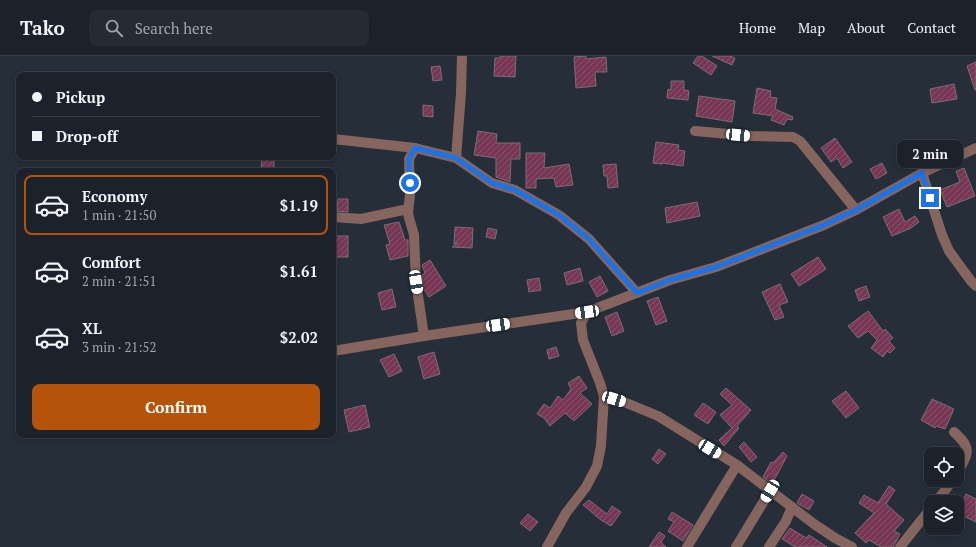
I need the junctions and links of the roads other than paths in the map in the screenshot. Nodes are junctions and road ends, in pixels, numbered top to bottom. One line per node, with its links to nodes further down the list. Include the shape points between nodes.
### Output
1 (462, 56): 6 (street)
2 (695, 131): 9 (street, via 793,138 800,141)
3 (336, 139): 4 (street)
4 (415, 148): 6 (street); 8 (street, via 409,159)
5 (976, 148): 7 (street)
6 (456, 158): 12 (street, via 492,183 515,190 559,215 589,239)
7 (922, 173): 9 (street); 11 (street, via 949,251)
8 (408, 209): 10 (street, via 361,219); 14 (street, via 414,235 416,282)
9 (856, 210): 12 (street, via 730,262)
10 (336, 217)
11 (976, 286)
12 (637, 293): 13 (street)
13 (587, 312): 14 (street); 16 (street, via 581,323 583,340)
14 (424, 336): 15 (street)
15 (336, 351)
16 (604, 396): 19 (street, via 658,416); 25 (street, via 597,466)
17 (954, 432): 18 (street, via 964,441 967,454)
18 (964, 460)
19 (738, 465): 21 (street); 26 (street)
20 (948, 487): 22 (street)
21 (770, 491): 23 (street); 27 (street)
22 (941, 495)
23 (792, 507): 28 (street); 29 (street)
24 (924, 517): 30 (street)
25 (546, 547)
26 (687, 547)
27 (736, 547)
28 (769, 547)
29 (852, 547)
30 (900, 547)

